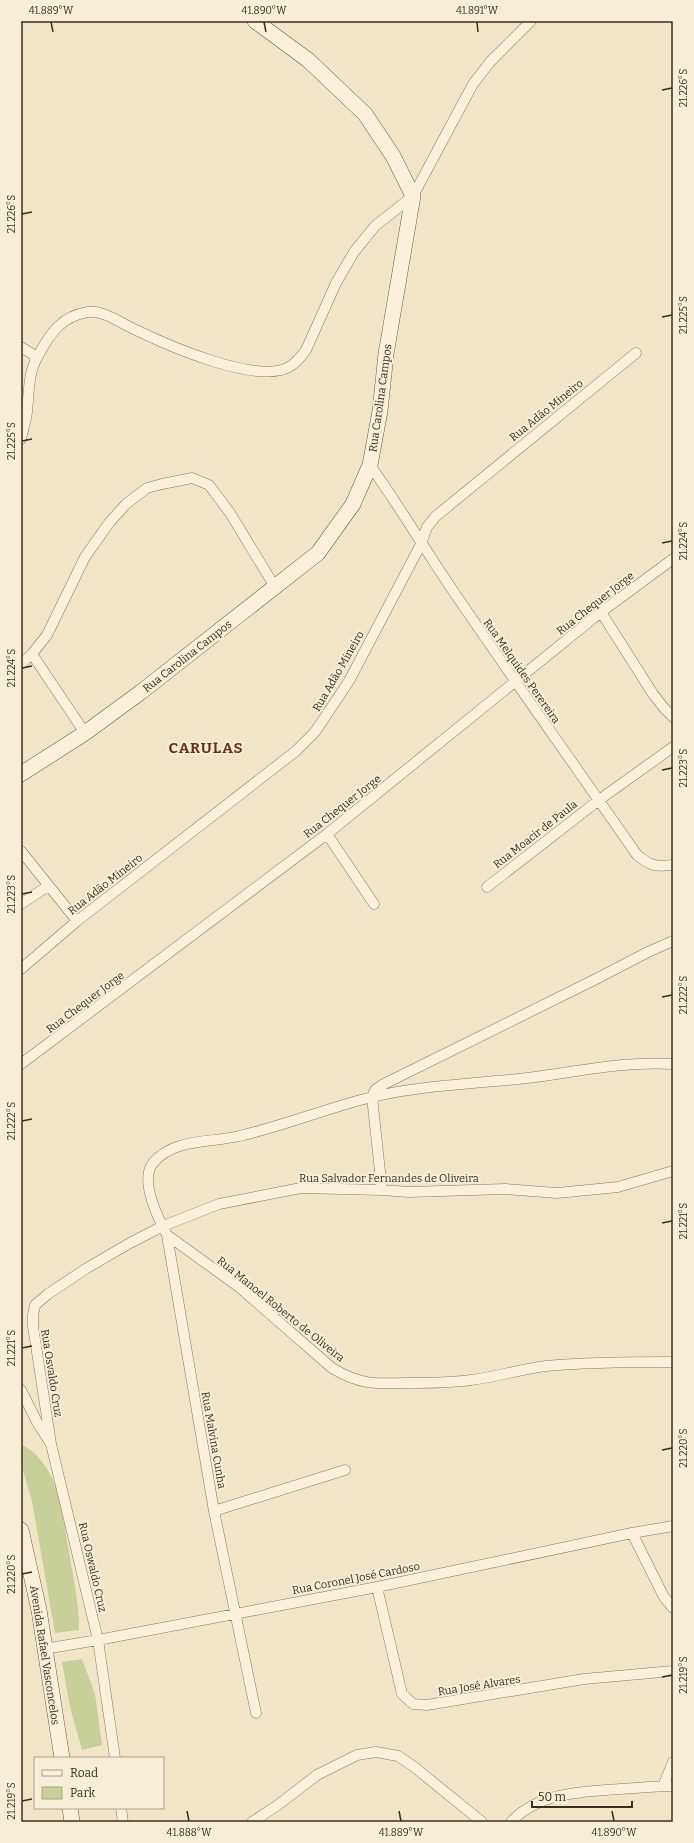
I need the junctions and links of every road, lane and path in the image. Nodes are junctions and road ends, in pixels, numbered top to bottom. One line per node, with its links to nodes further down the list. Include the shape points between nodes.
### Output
1 (255, 21): 3 (main road, via 308,60 364,114 393,156)
2 (531, 21): 3 (street, via 490,62 473,84)
3 (413, 196): 6 (street, via 375,226 354,252 336,283 306,350 288,368 267,372 216,363 178,349 106,316 90,312 69,318 56,327); 8 (main road, Rua Carolina Campos)
4 (21, 347): 6 (street)
5 (636, 353): 9 (street, Rua Adão Mineiro, via 445,507 427,527)
6 (37, 357): 7 (street)
7 (21, 439)
8 (370, 464): 9 (street, Rua Melquides Perereira); 11 (main road, Rua Carolina Campos, via 352,504 318,553)
9 (421, 544): 15 (street, Rua Melquides Perereira); 28 (street, Rua Adão Mineiro, via 349,681 315,732 296,751)
10 (673, 559): 12 (street, Rua Chequer Jorge)
11 (275, 587): 13 (street, via 230,513 209,485 192,478 162,484 148,488 126,504 109,524 85,557 47,635); 17 (main road, Rua Carolina Campos, via 141,692)
12 (602, 612): 15 (street, Rua Chequer Jorge); 16 (street, via 654,694)
13 (32, 654): 14 (street); 17 (street)
14 (21, 664)
15 (515, 682): 20 (street, Rua Melquides Perereira); 21 (street, Rua Chequer Jorge)
16 (673, 717)
17 (84, 733): 19 (main road, Rua Carolina Campos)
18 (673, 747): 20 (street, Rua Moacir de Paula)
19 (21, 774)
20 (599, 800): 23 (street, Rua Melquides Perereira, via 637,855 650,865); 25 (street, Rua Moacir de Paula)
21 (327, 834): 27 (street); 31 (street, Rua Chequer Jorge)
22 (21, 851): 24 (street)
23 (673, 865)
24 (48, 886): 26 (street); 28 (street)
25 (487, 887)
26 (21, 904)
27 (374, 904)
28 (77, 921): 30 (street, Rua Adão Mineiro)
29 (673, 941): 33 (street, via 407,1071 375,1090)
30 (21, 969)
31 (21, 1064)
32 (673, 1064): 33 (street, via 617,1065 528,1078 420,1088)
33 (372, 1097): 35 (street); 36 (street, Rua Malvina Cunha, via 238,1136 191,1143 168,1150 153,1163 148,1172 150,1192)
34 (673, 1171): 35 (street, Rua Salvador Fernandes de Oliveira, via 618,1187 557,1193 505,1189 409,1192)
35 (382, 1190): 36 (street, Rua Salvador Fernandes de Oliveira, via 301,1188 219,1204)
36 (165, 1231): 37 (street, Rua Salvador Fernandes de Oliveira, via 130,1243 87,1268); 38 (street, Rua Manoel Roberto de Oliveira, via 239,1287 332,1368 361,1381 380,1384 444,1383 544,1366); 42 (street, Rua Malvina Cunha)
37 (35, 1304): 40 (street, Rua Osvaldo Cruz, via 33,1326)
38 (673, 1362)
39 (21, 1390): 40 (street, Rua Oswaldo Cruz)
40 (51, 1444): 49 (street, Rua Oswaldo Cruz)
41 (345, 1470): 42 (street)
42 (214, 1511): 48 (street, Rua Malvina Cunha)
43 (673, 1526): 45 (street, Rua Coronel José Cardoso)
44 (21, 1530): 50 (main road, Avenida Rafael Vasconcelos, via 39,1610)
45 (632, 1533): 46 (street, Rua Coronel José Cardoso); 47 (street, via 664,1597)
46 (377, 1587): 48 (street, Rua Coronel José Cardoso); 51 (street, Rua José Alvares, via 402,1694 414,1704 441,1704 584,1679)
47 (673, 1608)
48 (236, 1613): 49 (street, Rua Coronel José Cardoso); 52 (street, Rua Malvina Cunha)
49 (98, 1640): 50 (street, Rua Coronel José Cardoso); 54 (street, Rua Oswaldo Cruz)
50 (44, 1648): 53 (main road, Avenida Rafael Vasconcelos)
51 (673, 1671)
52 (256, 1713)
53 (62, 1757)
54 (115, 1757)
55 (673, 1762): 56 (street)
56 (668, 1786): 63 (street, via 577,1792 555,1797 528,1808)
57 (70, 1809): 59 (main road)
58 (121, 1809): 60 (street)
59 (72, 1822)
60 (123, 1822)
61 (252, 1822): 62 (street, via 317,1775 356,1755 376,1752 398,1756)
62 (482, 1822)
63 (510, 1822)

